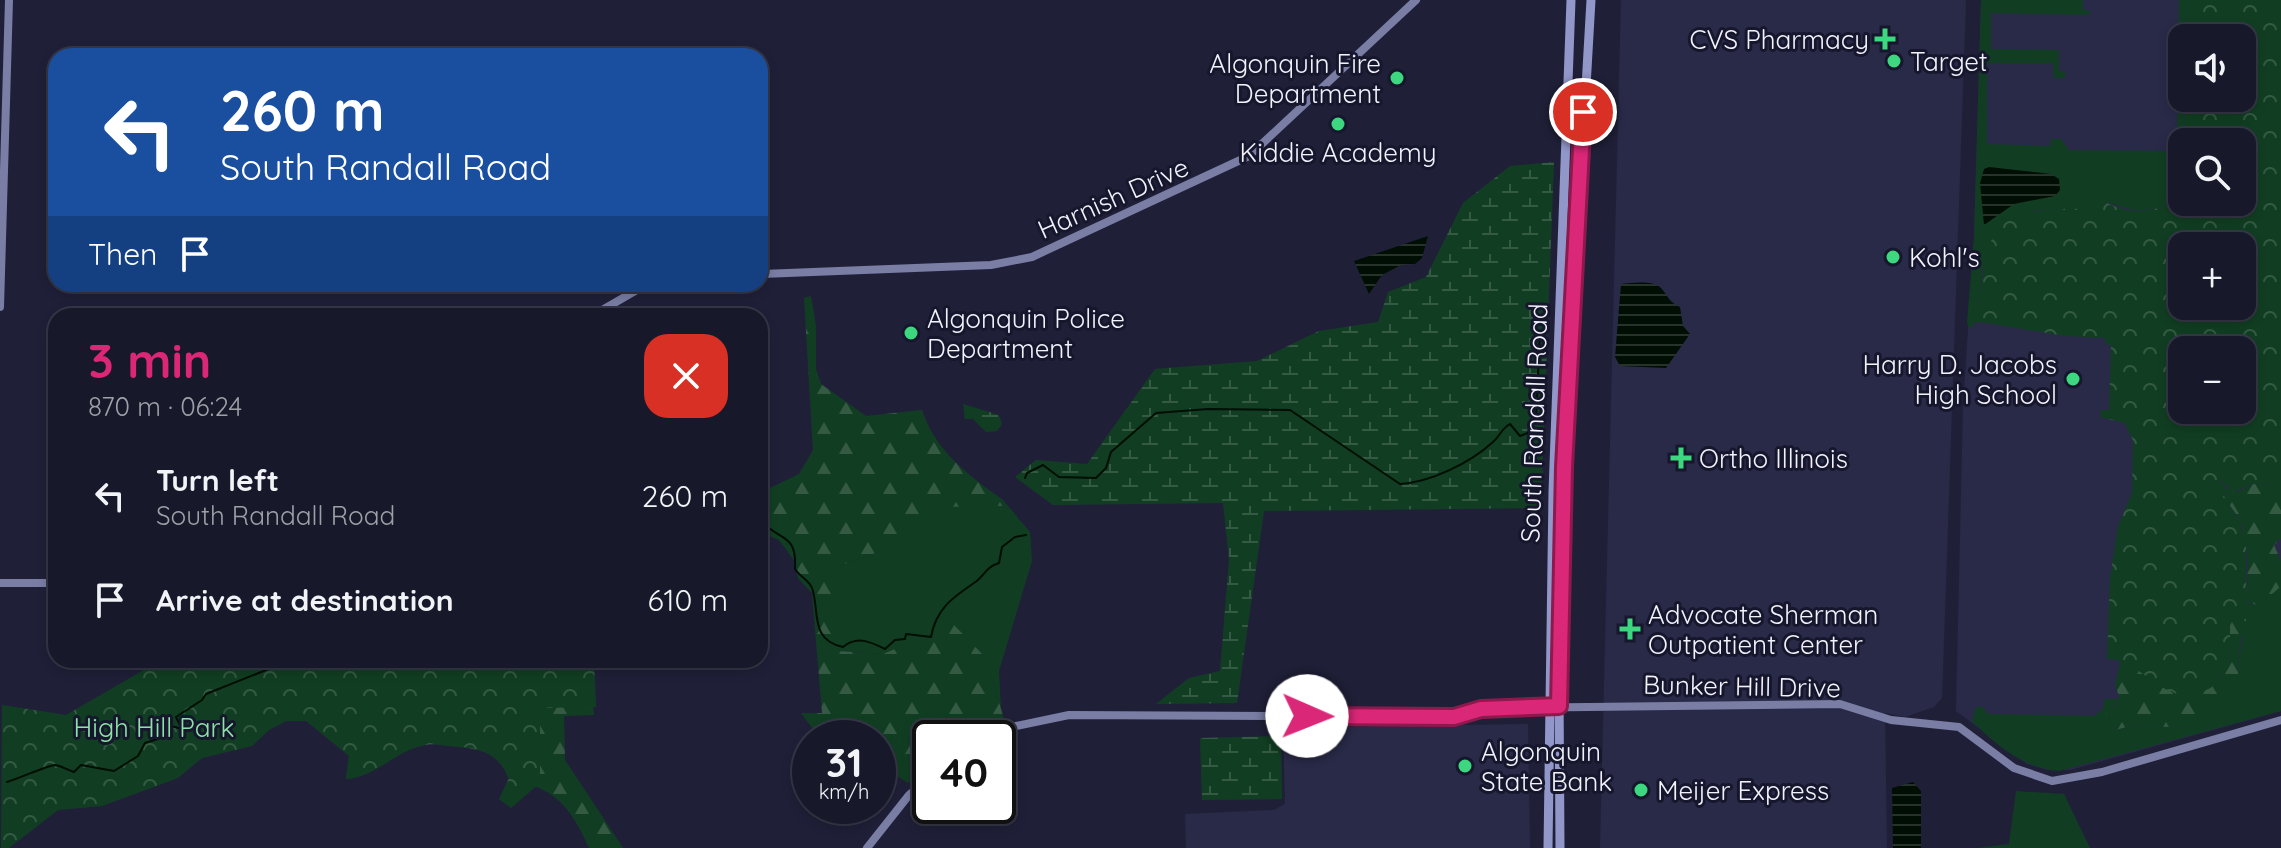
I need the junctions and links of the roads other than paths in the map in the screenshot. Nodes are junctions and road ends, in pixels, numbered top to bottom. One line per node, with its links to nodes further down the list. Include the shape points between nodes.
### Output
1 (9, 0): 7 (street)
2 (1416, 0): 5 (street, Harnish Drive, via 1249,156 1032,257 991,265)
3 (1571, 0): 11 (main road, South Randall Road)
4 (1591, 0): 11 (main road, South Randall Road)
5 (768, 274)
6 (633, 292): 8 (street)
7 (0, 307)
8 (606, 308)
9 (0, 583): 10 (street)
10 (48, 583)
11 (1554, 706): 12 (street, Bunker Hill Drive, via 1840,704 1891,720 1959,727 2014,768 2052,781 2092,775); 13 (street, Bunker Hill Drive, via 1481,709 1454,717 1069,715); 16 (main road, South Randall Road); 17 (main road, South Randall Road)
12 (2281, 720)
13 (1016, 726)
14 (912, 792): 15 (street)
15 (867, 848)
16 (1548, 848)
17 (1560, 848)

